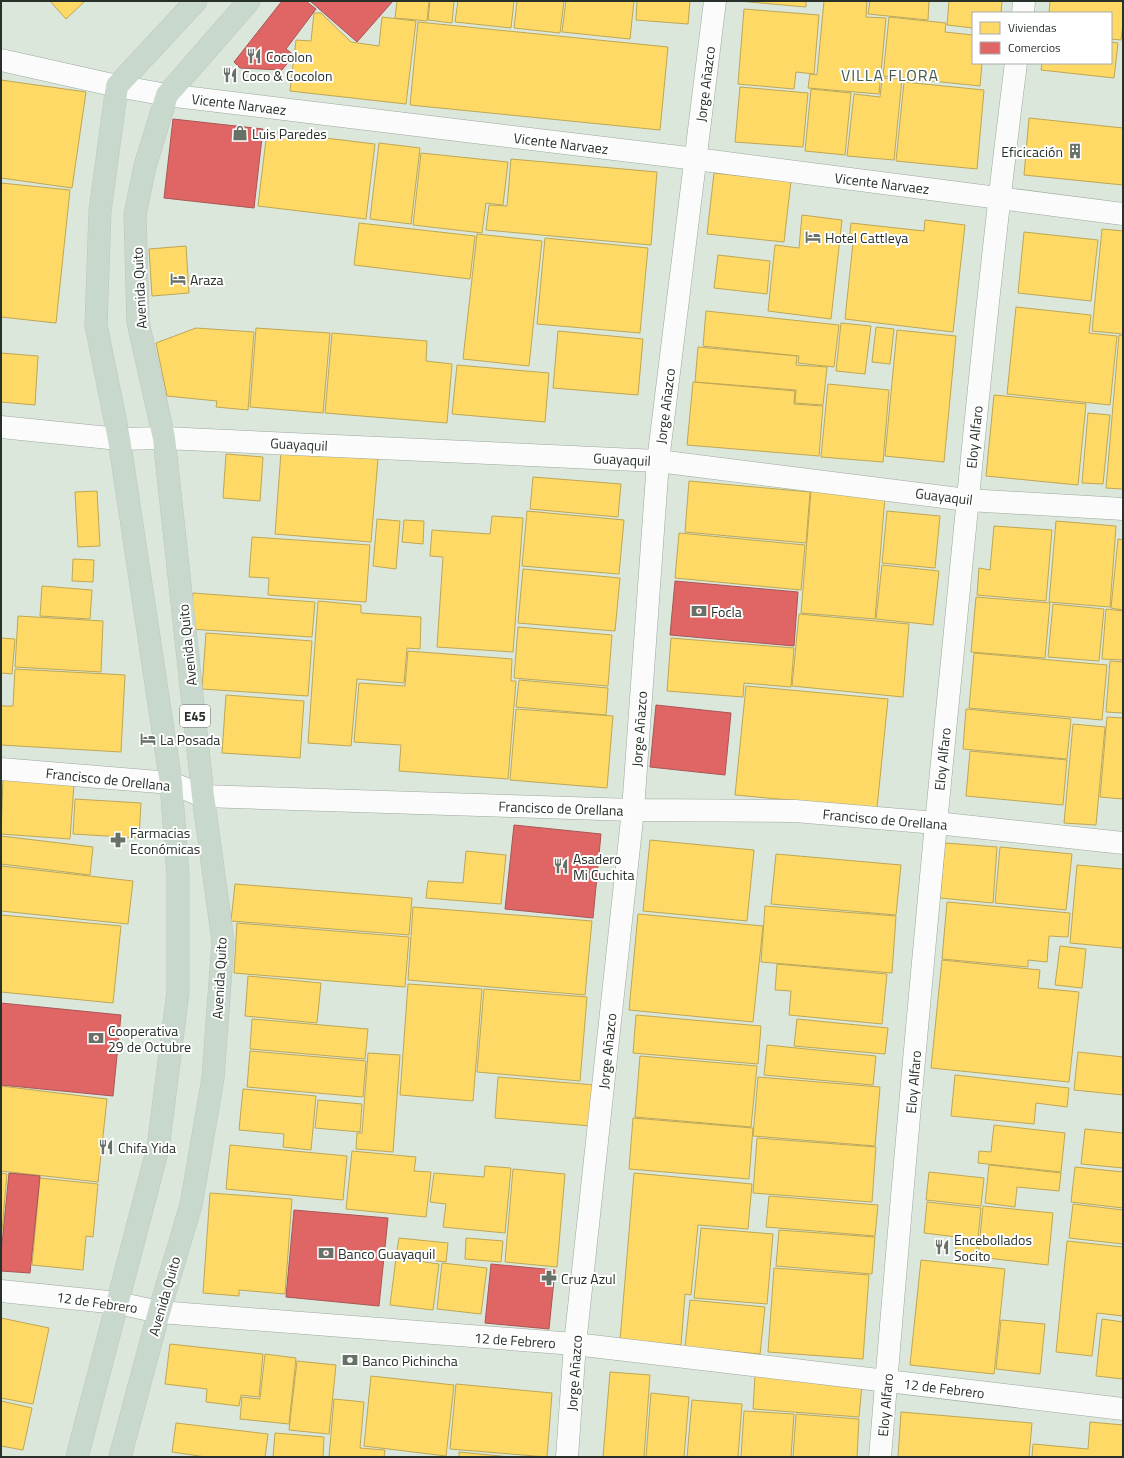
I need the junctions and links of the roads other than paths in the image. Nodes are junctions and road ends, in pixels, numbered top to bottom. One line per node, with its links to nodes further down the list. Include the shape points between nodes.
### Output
1 (196, 1): 8 (highway)
2 (249, 1): 9 (highway, Avenida Quito / E45)
3 (715, 1): 10 (street, Jorge Añazco)
4 (1024, 1): 5 (street)
5 (1023, 12)
6 (1, 60): 8 (street, Vicente Narvaez)
7 (1016, 64): 11 (street, Eloy Alfaro)
8 (118, 86): 9 (street, Vicente Narvaez); 15 (highway, E45, via 100,211 96,325)
9 (168, 95): 10 (street, Vicente Narvaez); 14 (highway, Avenida Quito / E45, via 145,166 135,215 138,322)
10 (696, 159): 11 (street, Vicente Narvaez); 16 (street, Jorge Añazco)
11 (999, 198): 12 (street, Vicente Narvaez); 17 (street, Eloy Alfaro)
12 (1123, 214)
13 (1, 427): 15 (street, Guayaquil)
14 (164, 438): 15 (street, Guayaquil); 16 (street, Guayaquil); 21 (highway, Avenida Quito / E45)
15 (119, 439): 20 (highway, E45)
16 (658, 461): 17 (street, Guayaquil); 22 (street, Jorge Añazco)
17 (967, 500): 18 (street, Guayaquil); 23 (street, Eloy Alfaro)
18 (1123, 509)
19 (1, 769): 20 (street, Francisco de Orellana)
20 (171, 783): 21 (street, Francisco de Orellana); 26 (highway, E45, via 178,875 178,992 158,1148)
21 (203, 796): 22 (street, Francisco de Orellana); 27 (highway, Avenida Quito / E45, via 223,941 213,1078 191,1205)
22 (633, 810): 23 (street, Francisco de Orellana, via 795,811); 28 (street, Jorge Añazco)
23 (936, 823): 24 (street, Francisco de Orellana); 29 (street, Eloy Alfaro)
24 (1123, 843)
25 (1, 1291): 26 (street, 12 de Febrero)
26 (118, 1303): 27 (street, 12 de Febrero); 31 (highway, E45)
27 (159, 1312): 28 (street, 12 de Febrero); 32 (highway, Avenida Quito / E45)
28 (575, 1344): 29 (street, 12 de Febrero); 33 (street, Jorge Añazco)
29 (886, 1382): 30 (street, 12 de Febrero); 34 (street, Eloy Alfaro)
30 (1123, 1409)
31 (77, 1457)
32 (120, 1457)
33 (568, 1457)
34 (880, 1457)

